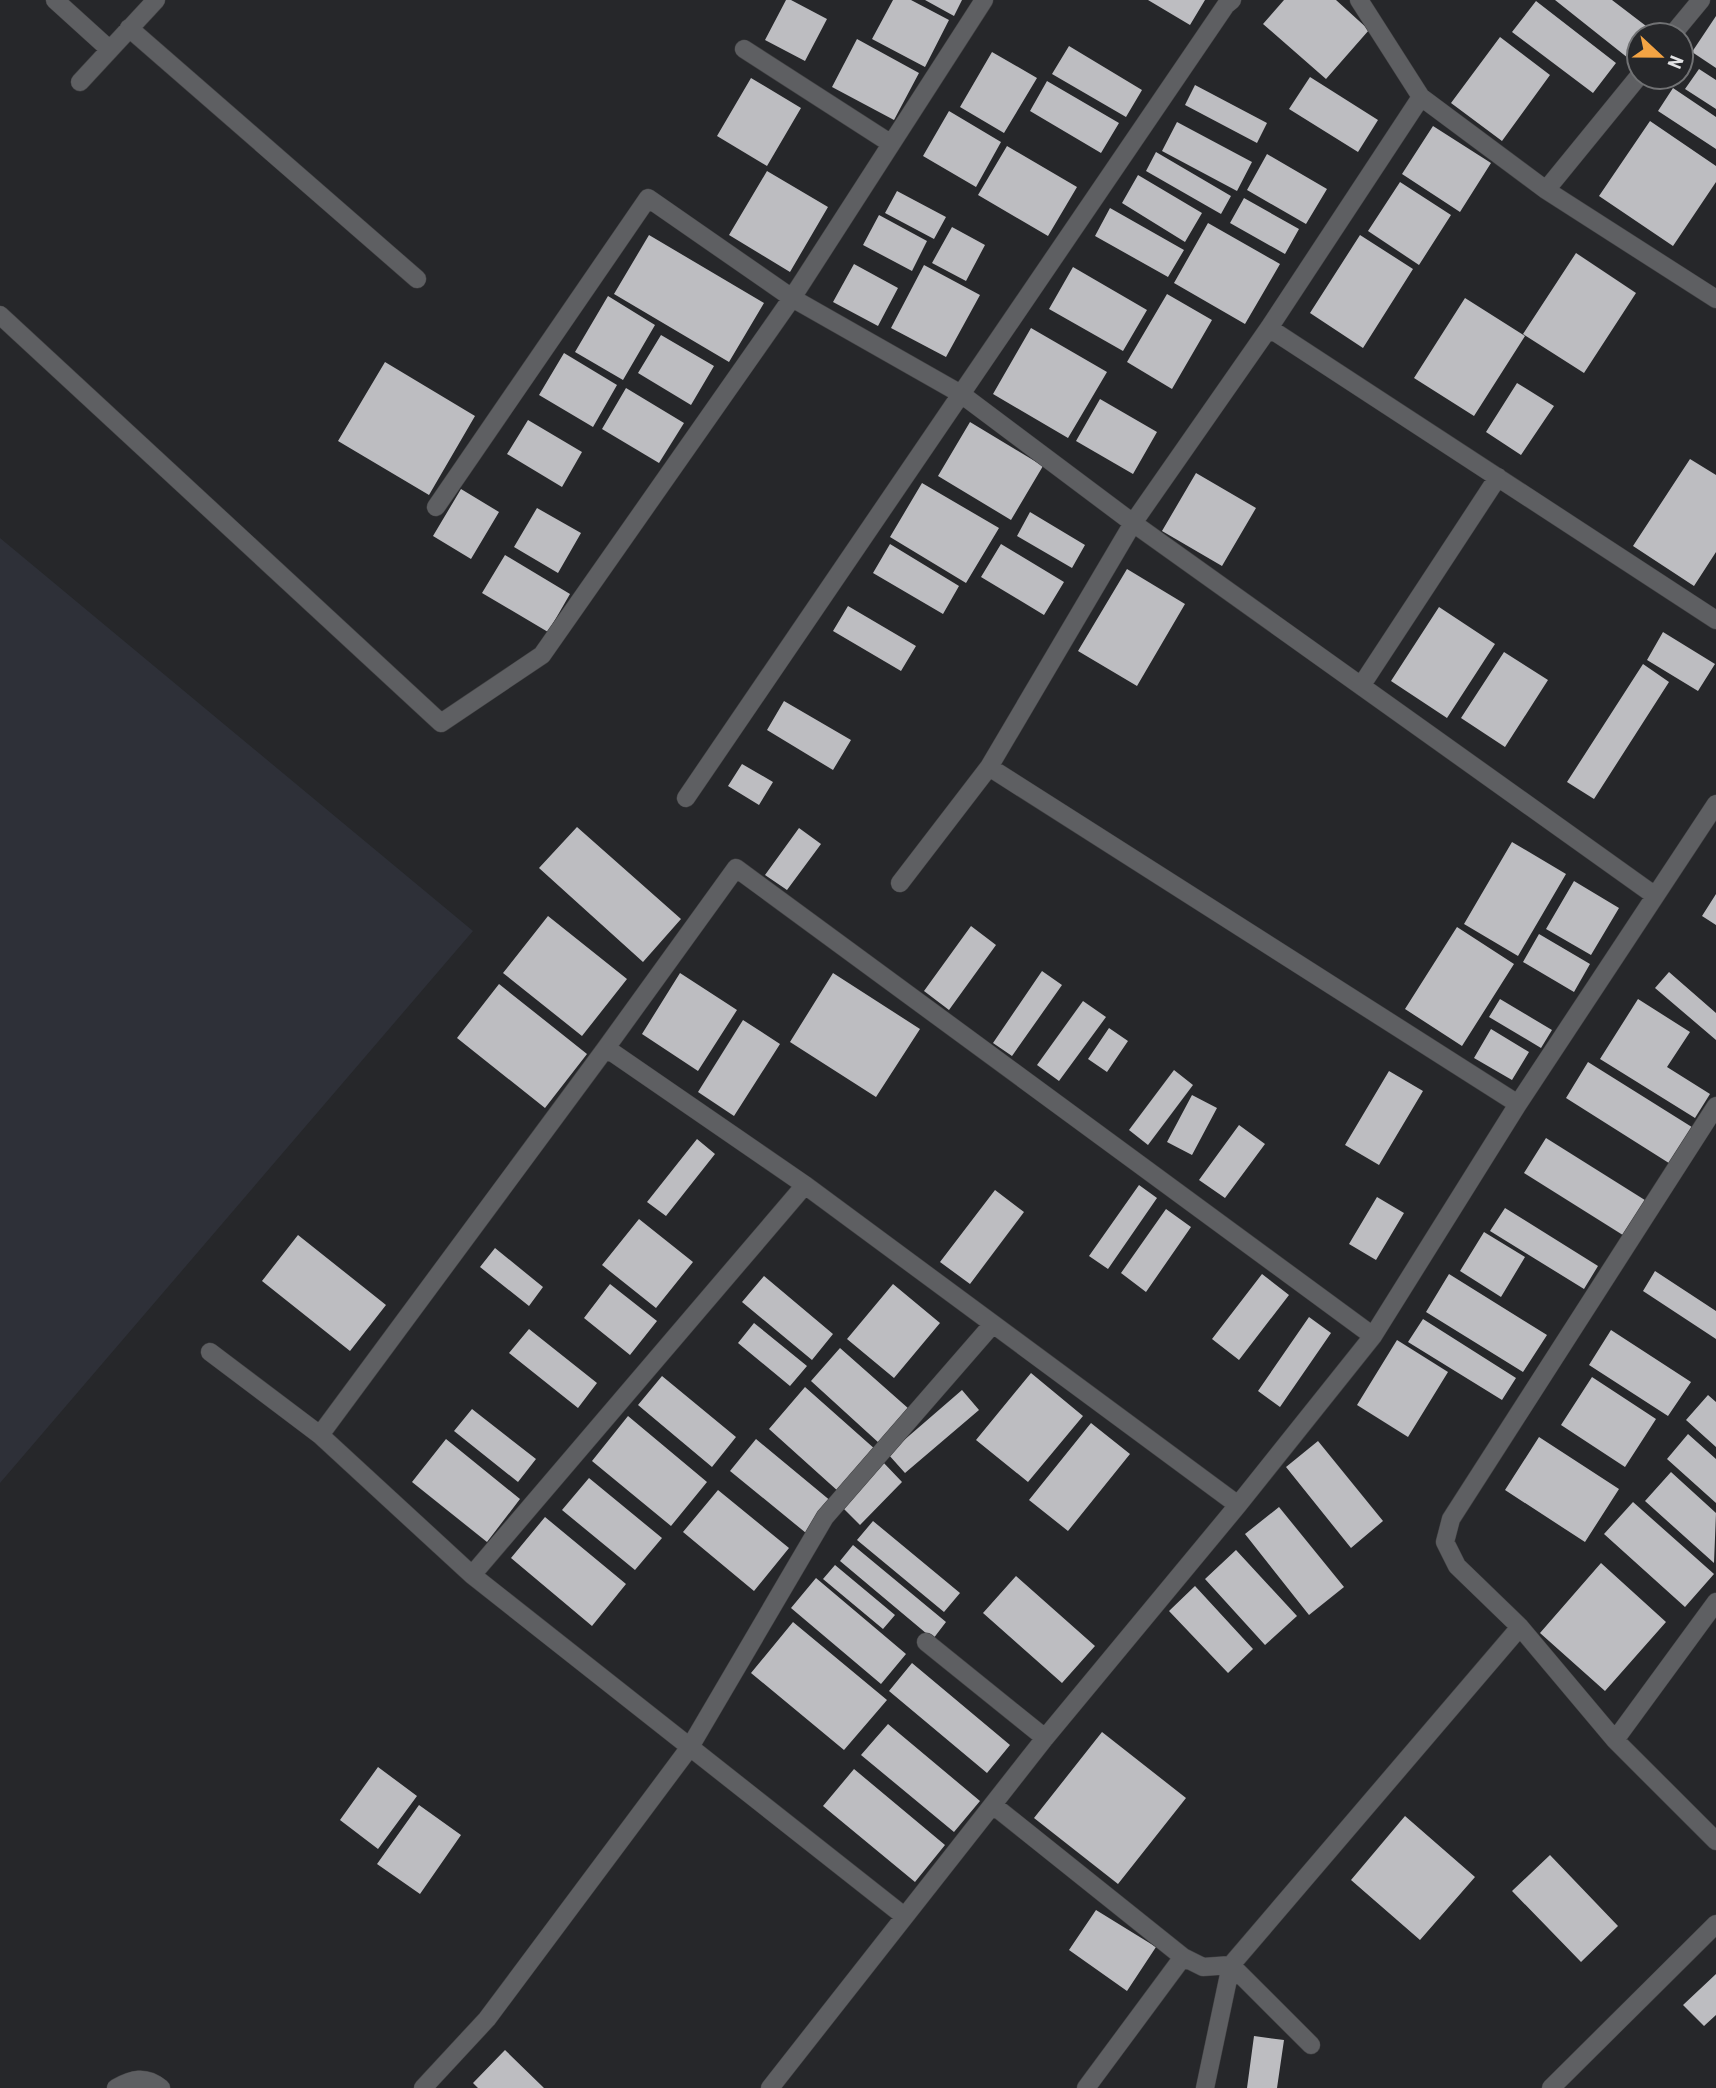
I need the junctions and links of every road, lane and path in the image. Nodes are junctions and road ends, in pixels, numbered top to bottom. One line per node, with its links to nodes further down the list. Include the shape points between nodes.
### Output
1 (55, 0): 9 (street)
2 (156, 0): 8 (street)
3 (984, 0): 14 (street)
4 (1232, 0): 21 (street)
5 (1359, 0): 13 (street)
6 (1701, 0): 7 (street)
7 (1684, 21)
8 (129, 29): 9 (street); 16 (street)
9 (109, 49): 11 (street)
10 (744, 49): 14 (street)
11 (80, 82)
12 (1627, 91): 15 (street)
13 (1421, 97): 15 (street); 20 (street)
14 (890, 143): 17 (street)
15 (1546, 190): 18 (street)
16 (417, 279)
17 (792, 298): 19 (street, via 542,655 441,723); 21 (street); 23 (street, via 648,198)
18 (1716, 299)
19 (0, 315)
20 (1269, 328): 22 (street); 24 (street)
21 (961, 394): 24 (street); 28 (street)
22 (1498, 477): 25 (street); 26 (street)
23 (436, 507)
24 (1133, 523): 26 (street); 27 (street)
25 (1716, 620)
26 (1361, 686): 31 (street)
27 (989, 767): 30 (street); 33 (street)
28 (686, 798)
29 (1716, 804): 31 (street)
30 (900, 883)
31 (1654, 895): 33 (street)
32 (606, 1048): 35 (street); 37 (street, via 736,868); 39 (street)
33 (1518, 1104): 37 (street)
34 (1716, 1107): 43 (street, via 1451,1519 1445,1542 1457,1566)
35 (805, 1185): 36 (street); 41 (street)
36 (992, 1325): 40 (street); 47 (street, via 825,1517)
37 (1373, 1336): 40 (street)
38 (210, 1352): 39 (street)
39 (320, 1435): 41 (street)
40 (1238, 1505): 45 (street)
41 (472, 1575): 47 (street)
42 (1716, 1602): 46 (street)
43 (1520, 1627): 46 (street); 53 (street)
44 (926, 1642): 45 (street)
45 (1045, 1738): 48 (street)
46 (1615, 1741): 49 (street)
47 (690, 1747): 50 (street); 57 (street, via 487,2019)
48 (993, 1805): 50 (street); 52 (street)
49 (1716, 1842)
50 (904, 1916): 58 (street)
51 (1716, 1924): 61 (street)
52 (1183, 1957): 53 (street, via 1203,1967); 59 (street)
53 (1231, 1965): 54 (street); 60 (street)
54 (1311, 2045)
55 (116, 2088): 56 (street, via 144,2079)
56 (161, 2088)
57 (423, 2088)
58 (770, 2088)
59 (1086, 2088)
60 (1205, 2088)
61 (1551, 2088)

